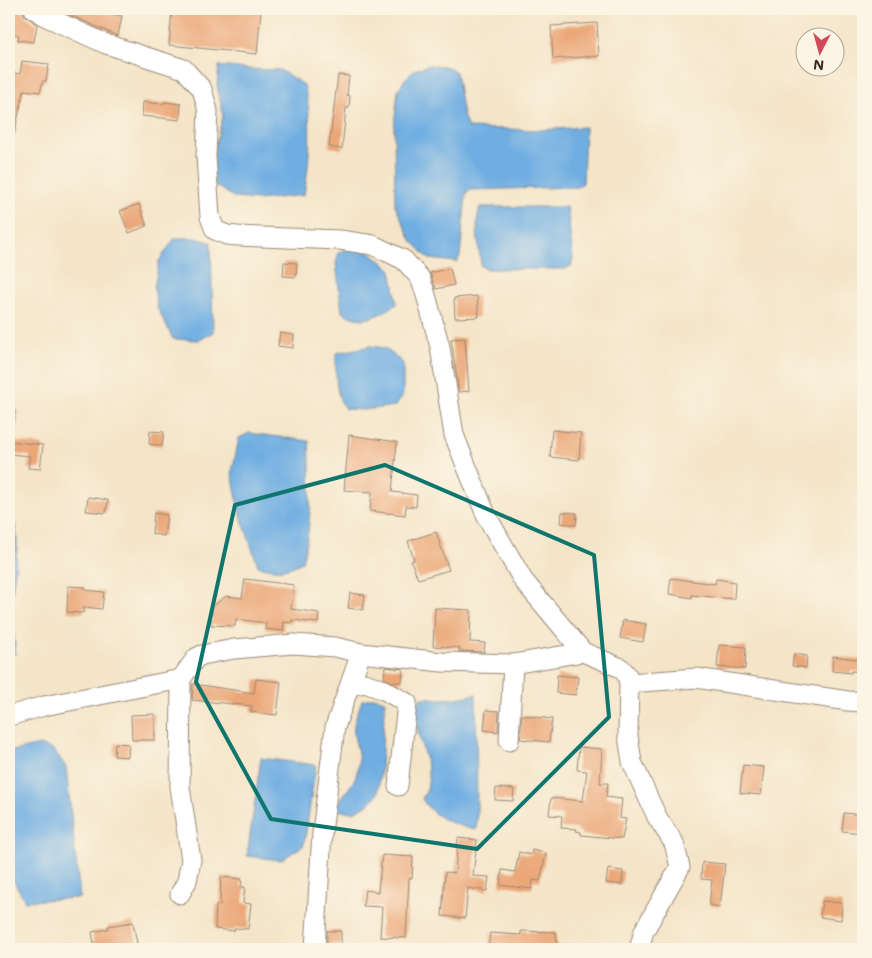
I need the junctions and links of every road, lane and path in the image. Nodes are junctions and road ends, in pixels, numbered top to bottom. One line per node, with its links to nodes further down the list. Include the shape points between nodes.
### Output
1 (34, 9): 2 (street, via 106,44 184,69 202,90 208,111 206,156 210,218 215,230 238,236 340,240 374,245 404,260 415,272 426,295 440,348 454,435 486,515 523,580)
2 (583, 652): 4 (street); 6 (street, via 621,668)
3 (361, 653): 4 (street, via 442,662); 5 (street, via 294,644 234,649 196,658); 7 (street)
4 (513, 664): 10 (street)
5 (181, 679): 9 (street); 12 (street, via 180,787 191,860 187,881)
6 (629, 683): 8 (street, via 696,678); 14 (street, via 628,736 632,762 657,817 674,844 680,867 644,931)
7 (350, 686): 11 (street, via 365,683 407,703); 13 (street, via 335,727 322,833)
8 (863, 702)
9 (9, 716)
10 (509, 741)
11 (398, 786)
12 (180, 894)
13 (315, 949)
14 (639, 949)

